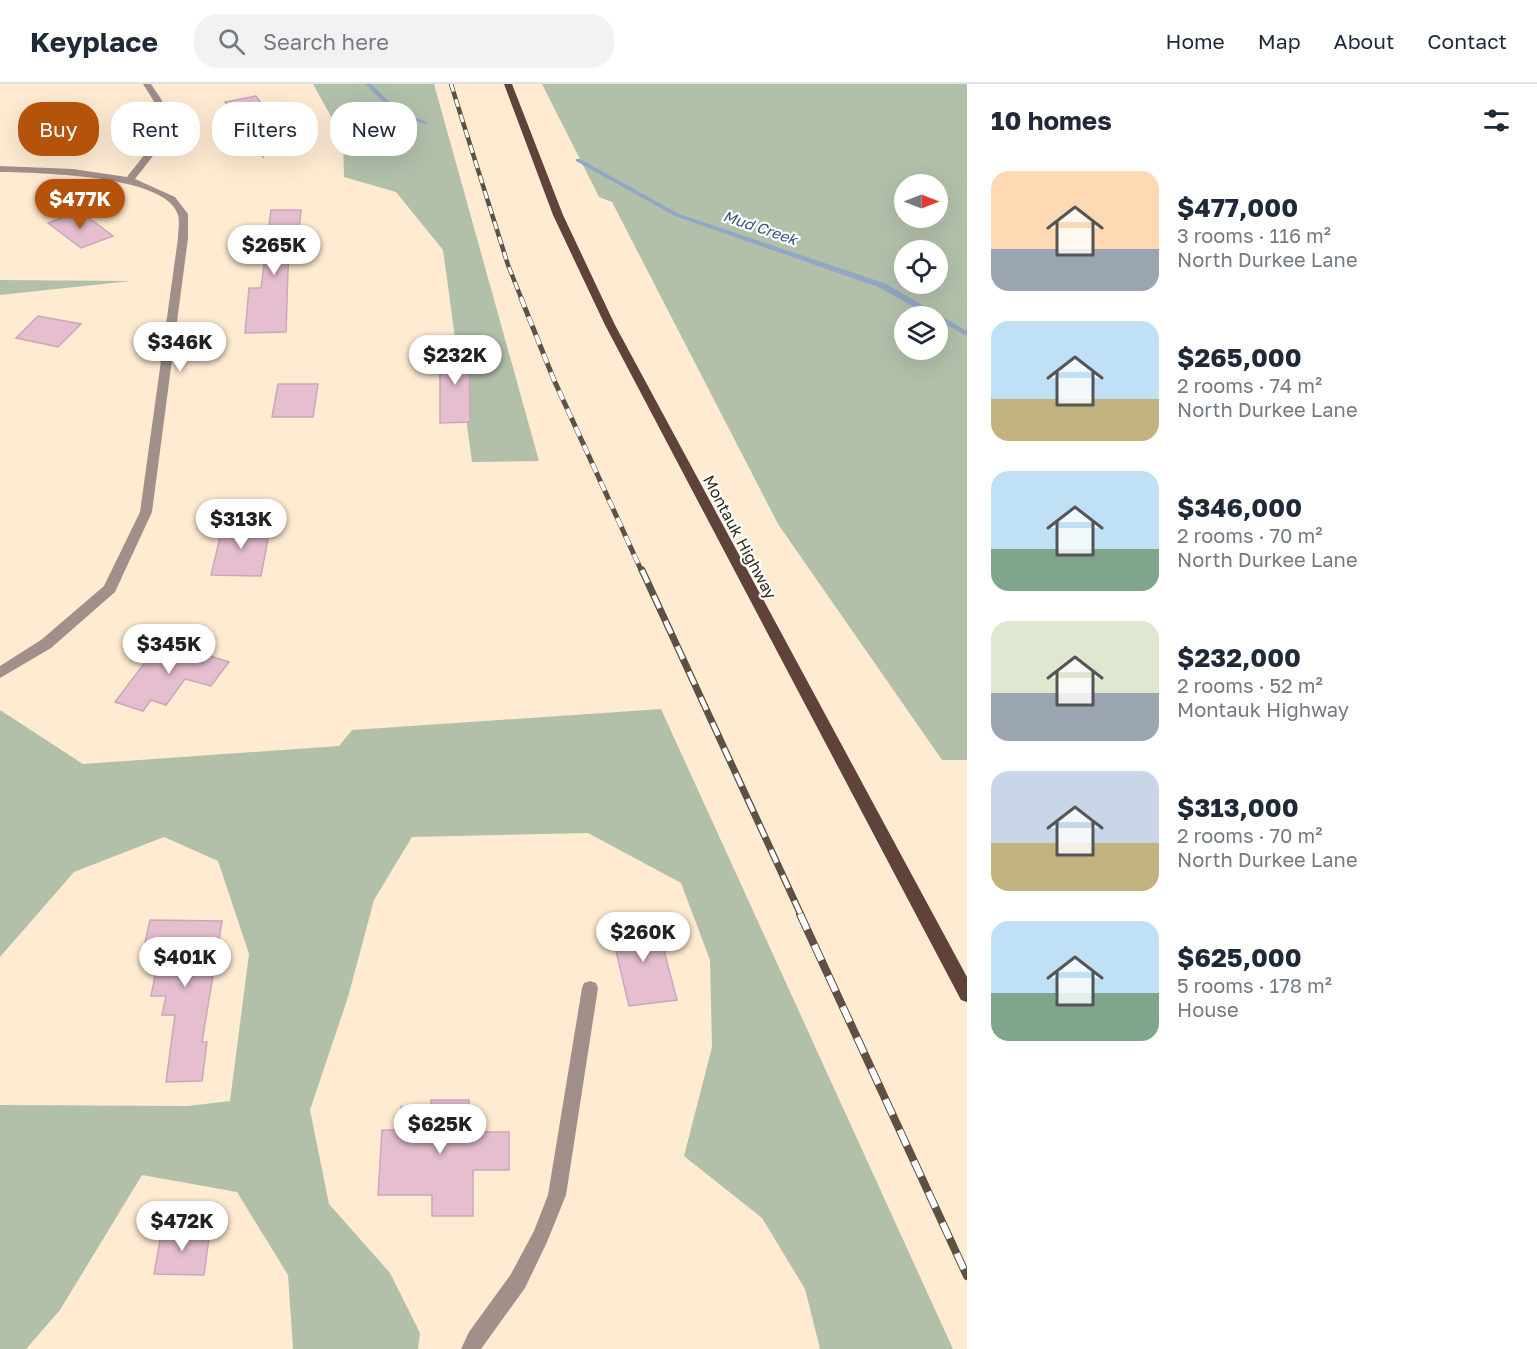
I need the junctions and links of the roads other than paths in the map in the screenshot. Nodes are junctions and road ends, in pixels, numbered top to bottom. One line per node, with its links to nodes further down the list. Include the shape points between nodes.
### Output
1 (147, 84): 4 (street, via 163,114 162,124 151,152)
2 (508, 84): 7 (main road, Montauk Highway, via 558,215 610,325)
3 (0, 169): 4 (street, via 73,171)
4 (129, 180): 5 (street, via 172,199 183,214 146,512 110,589 46,644)
5 (0, 673)
6 (590, 988): 8 (lane, via 557,1195 518,1281)
7 (967, 994)
8 (471, 1349)

